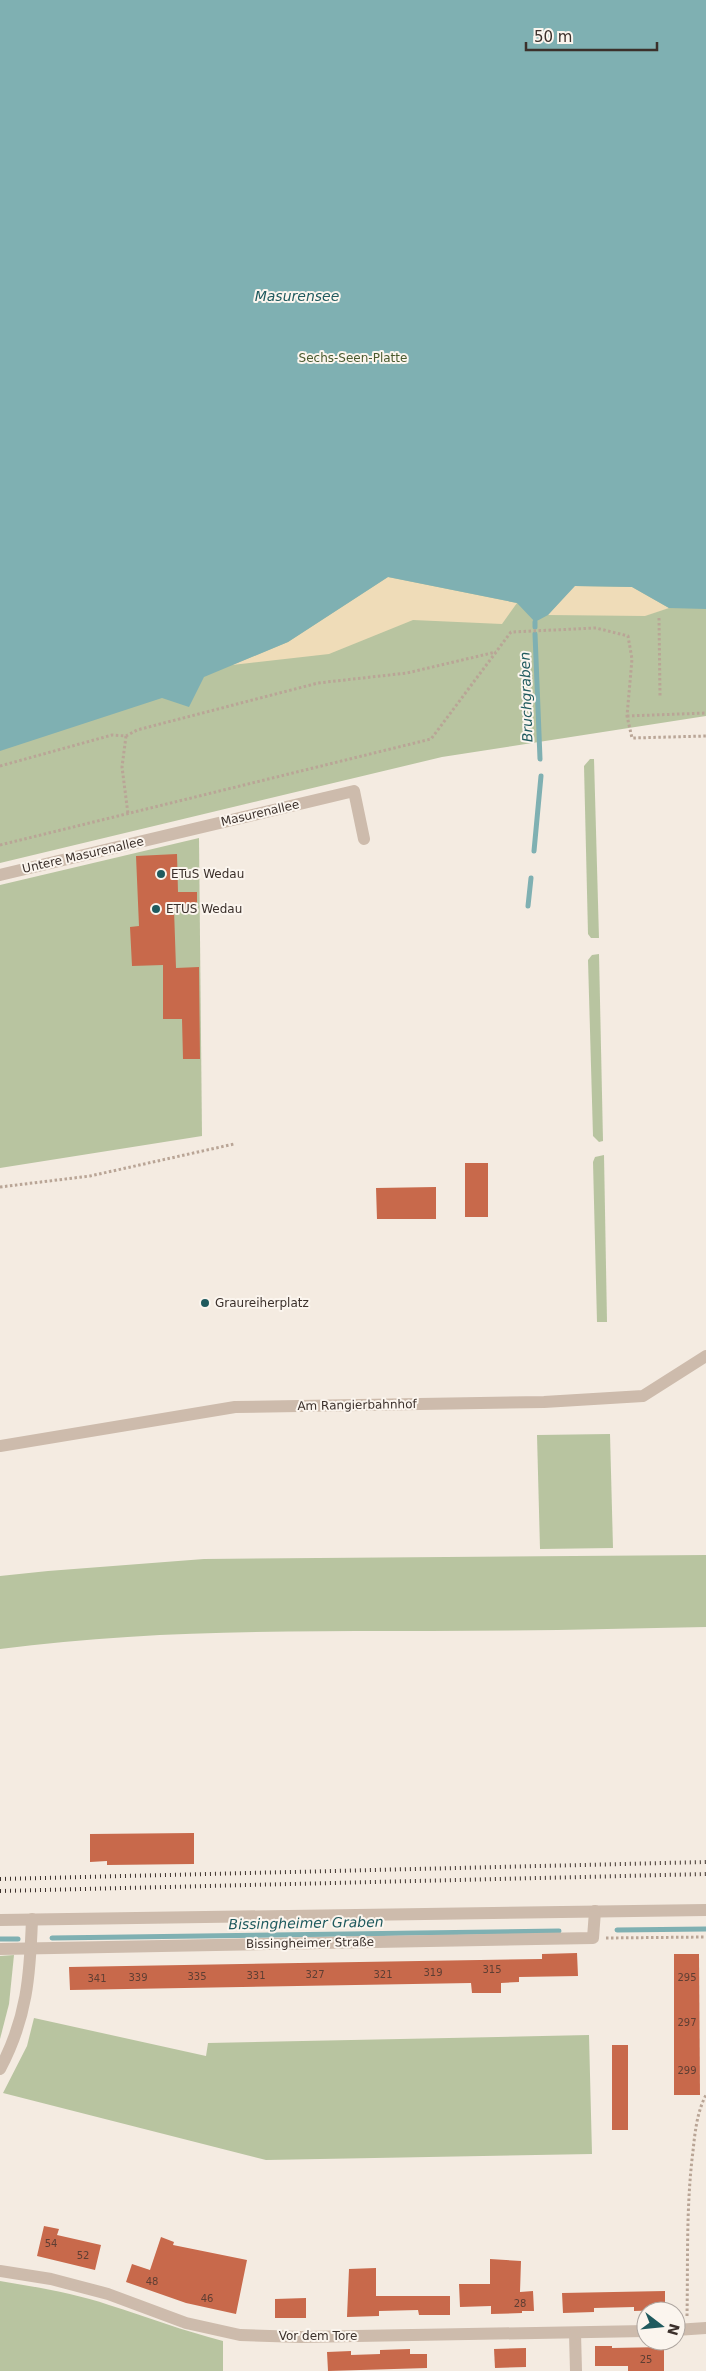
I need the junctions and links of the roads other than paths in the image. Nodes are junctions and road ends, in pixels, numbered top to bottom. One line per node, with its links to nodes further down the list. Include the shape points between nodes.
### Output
1 (166, 836): 2 (street, Masurenallee, via 354,791); 3 (street, Untere Masurenallee)
2 (364, 839)
3 (0, 875)
4 (706, 1356): 5 (street, Am Rangierbahnhof, via 642,1396 544,1402 235,1407)
5 (0, 1446)
6 (706, 1910): 7 (street)
7 (595, 1911): 9 (street); 10 (street, Bissingheimer Straße, via 593,1938)
8 (0, 1920): 9 (street)
9 (32, 1920): 10 (street)
10 (32, 1948): 11 (street, Bissingheimer Straße); 12 (street, via 22,2016)
11 (0, 1949)
12 (0, 2070)
13 (0, 2271): 17 (street, Vor dem Tore, via 51,2279 108,2294 186,2323 240,2335)
14 (706, 2328): 15 (street)
15 (686, 2330)
16 (636, 2331): 17 (street, Vor dem Tore)
17 (575, 2333): 18 (street)
18 (576, 2371)

